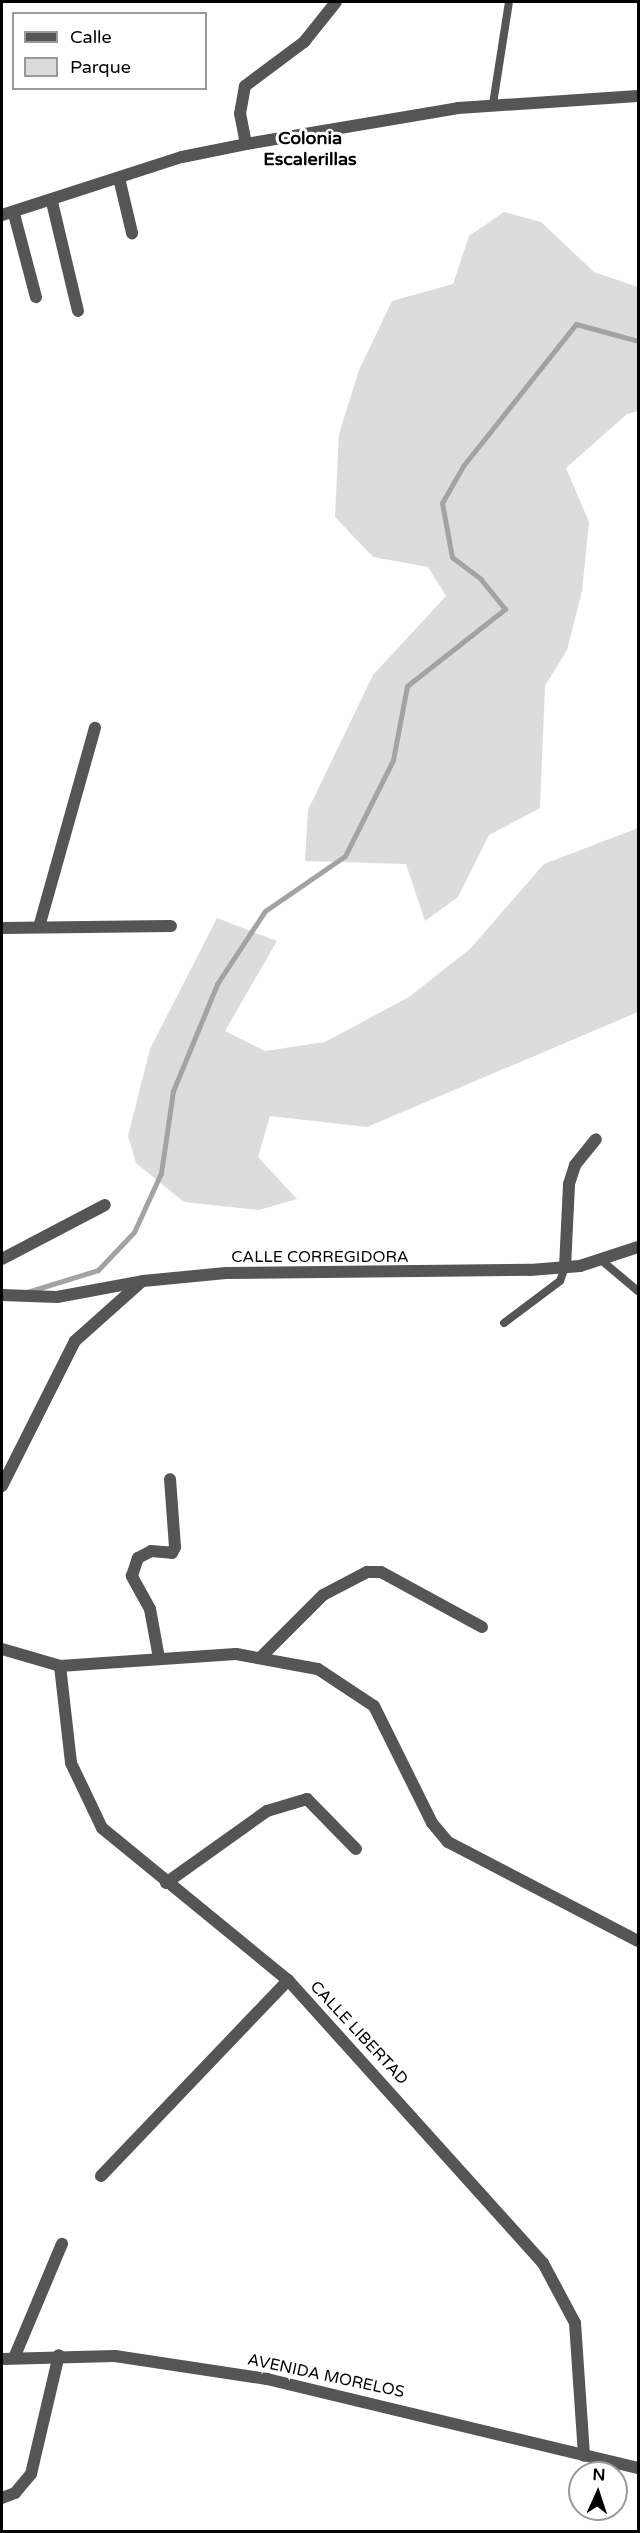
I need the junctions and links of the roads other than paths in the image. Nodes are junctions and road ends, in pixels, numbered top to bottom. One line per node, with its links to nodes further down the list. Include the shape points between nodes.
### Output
1 (336, 2): 5 (street, via 304,42 245,86 240,114)
2 (509, 2): 4 (lane)
3 (639, 96): 4 (street)
4 (493, 104): 5 (street)
5 (246, 144): 6 (street, via 182,157)
6 (119, 178): 7 (street); 9 (street)
7 (52, 202): 8 (street); 11 (street)
8 (8, 215): 10 (street)
9 (132, 233)
10 (36, 297)
11 (78, 311)
12 (95, 728): 14 (street)
13 (171, 926): 14 (street)
14 (39, 927): 15 (street)
15 (2, 928)
16 (596, 1139): 21 (street, via 574,1165 569,1184)
17 (105, 1205): 19 (street)
18 (639, 1247): 20 (street, CALLE CORREGIDORA)
19 (2, 1259)
20 (601, 1260): 21 (street, CALLE CORREGIDORA); 23 (lane)
21 (565, 1267): 22 (street, CALLE CORREGIDORA, via 226,1273); 25 (lane, via 560,1281)
22 (142, 1281): 24 (street, CALLE CORREGIDORA, via 28,1299); 27 (street, via 75,1341)
23 (639, 1291)
24 (2, 1296)
25 (504, 1323)
26 (170, 1479): 31 (street, via 176,1547 172,1553 151,1551 138,1558 132,1576 150,1609)
27 (2, 1486)
28 (482, 1627): 30 (street, via 381,1572 367,1572 323,1595)
29 (2, 1649): 32 (street)
30 (262, 1656): 31 (street); 35 (street, via 318,1669 374,1706 432,1823 448,1842)
31 (159, 1658): 32 (street)
32 (60, 1666): 34 (street, CALLE LIBERTAD, via 71,1763 89,1810 122,1848)
33 (357, 1849): 34 (street, via 307,1799 267,1811)
34 (166, 1883): 36 (street, CALLE LIBERTAD)
35 (639, 1941)
36 (288, 1980): 37 (street); 41 (street, CALLE LIBERTAD, via 519,2230 561,2291 581,2356)
37 (101, 2176)
38 (62, 2244): 40 (street)
39 (59, 2355): 40 (street, AVENIDA MORELOS); 41 (street, AVENIDA MORELOS, via 115,2356 267,2379); 43 (street, via 32,2474 15,2493)
40 (8, 2359)
41 (584, 2456): 42 (street, AVENIDA MORELOS)
42 (639, 2468)
43 (2, 2498)

